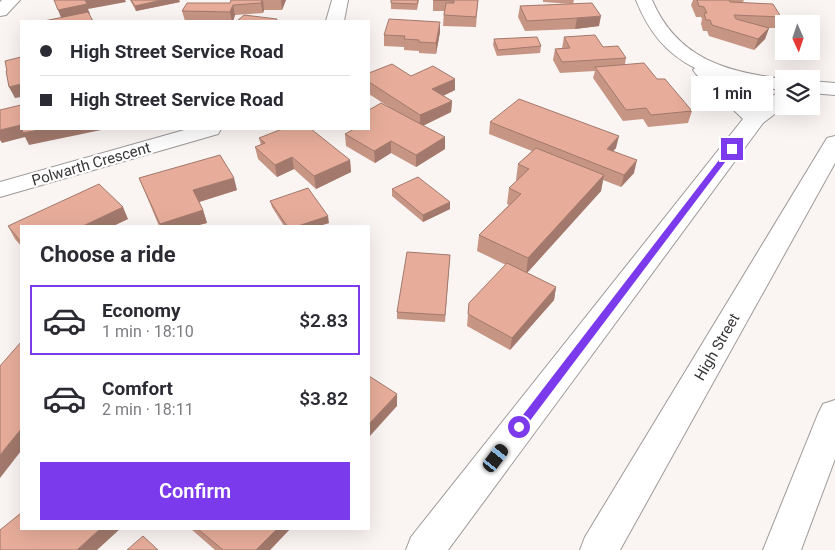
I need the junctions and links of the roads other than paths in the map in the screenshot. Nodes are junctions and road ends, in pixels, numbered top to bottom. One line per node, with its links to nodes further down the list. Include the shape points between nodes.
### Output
1 (12, 0): 4 (main road)
2 (340, 0): 5 (main road)
3 (644, 0): 6 (main road, via 656,30)
4 (0, 11)
5 (335, 20)
6 (691, 59): 7 (main road, via 720,72); 11 (main road)
7 (775, 83)
8 (820, 88): 9 (main road)
9 (835, 89)
10 (775, 104): 11 (main road)
11 (755, 118): 16 (main road)
12 (207, 130): 14 (main road, Polwarth Crescent)
13 (835, 143): 17 (main road, High Street)
14 (0, 190)
15 (835, 414): 18 (main road)
16 (425, 550)
17 (599, 550)
18 (782, 550)

